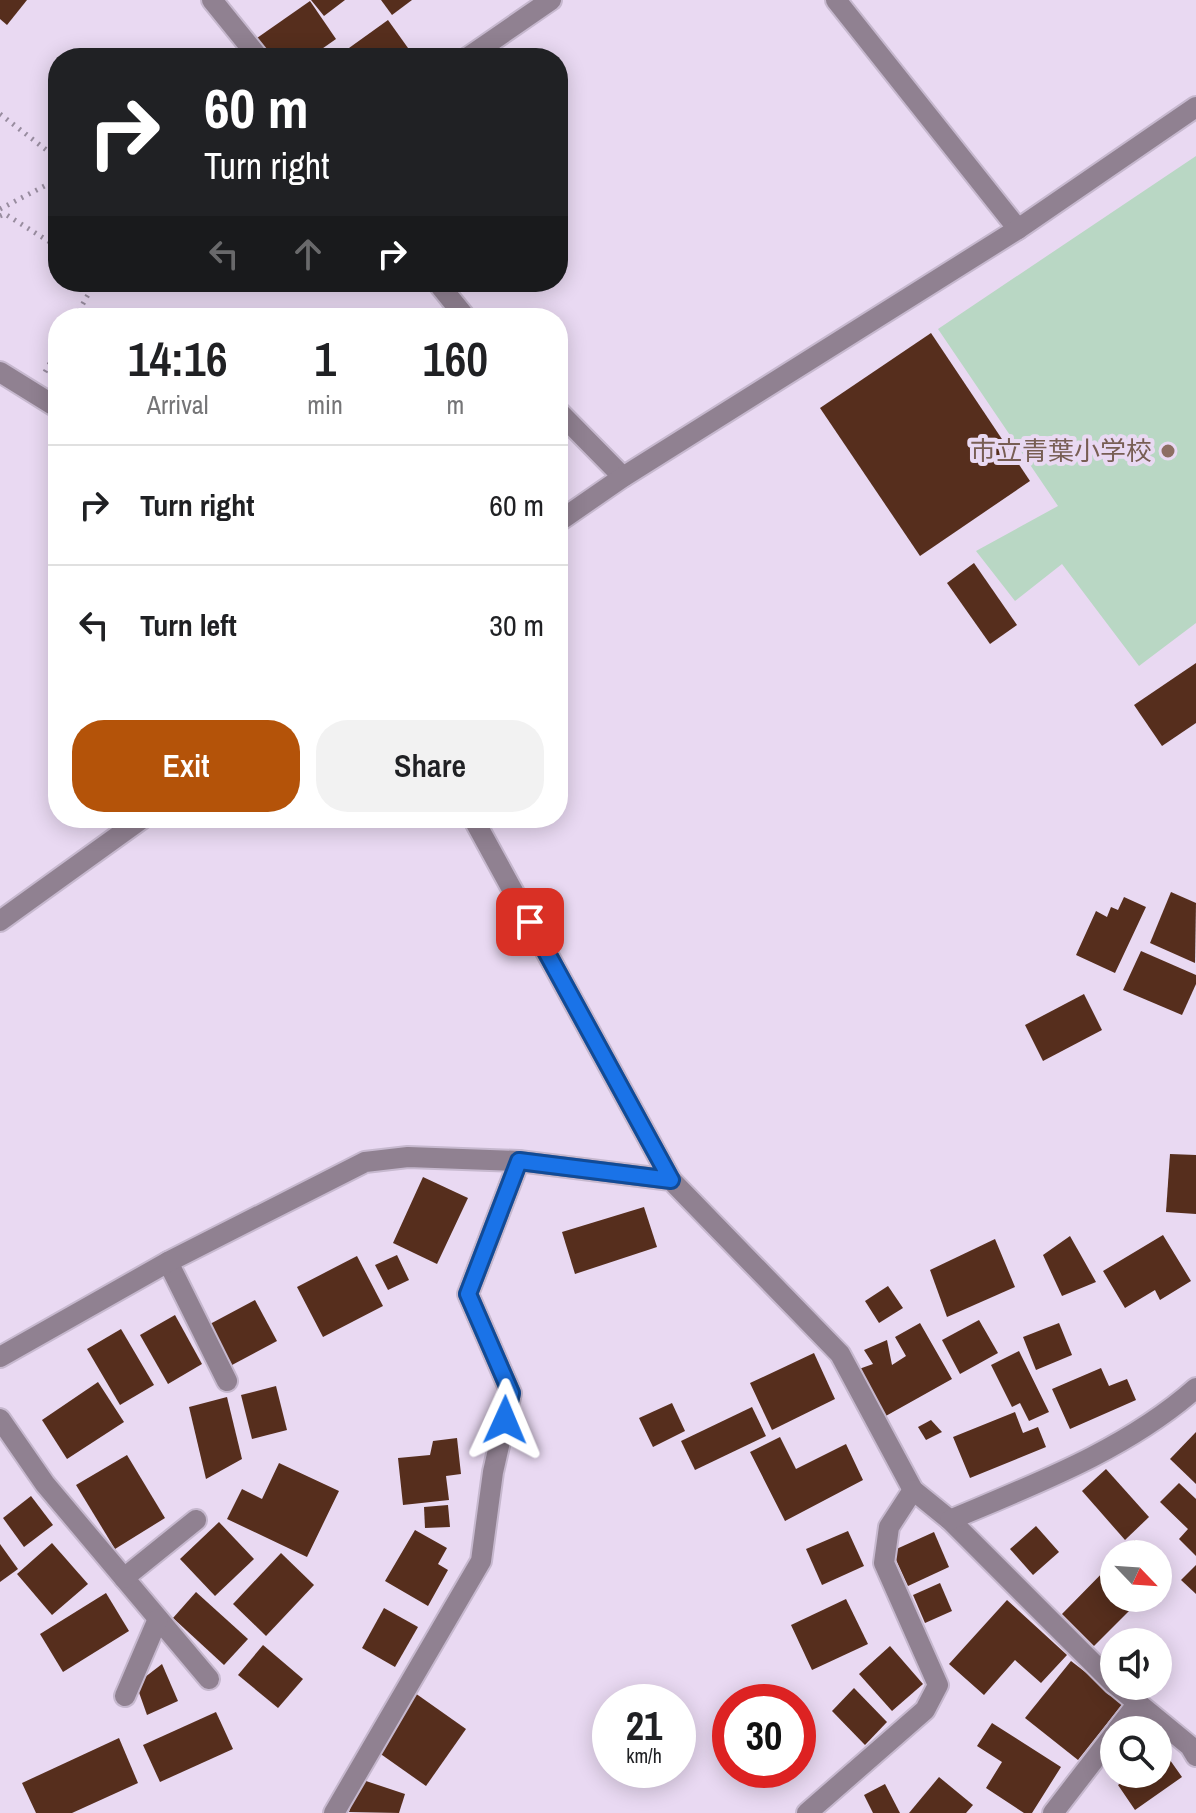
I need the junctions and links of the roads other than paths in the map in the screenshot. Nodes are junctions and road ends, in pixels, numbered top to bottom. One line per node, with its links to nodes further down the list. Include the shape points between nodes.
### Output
1 (212, 0): 4 (street)
2 (836, 0): 7 (street)
3 (541, 3): 5 (street)
4 (251, 48)
5 (480, 48)
6 (1196, 107): 7 (street)
7 (1018, 229): 13 (street)
8 (445, 292): 9 (street)
9 (458, 308)
10 (0, 372): 11 (street)
11 (48, 402)
12 (568, 421): 13 (street)
13 (623, 477): 14 (street)
14 (568, 515)
15 (129, 828): 17 (street)
16 (478, 828): 19 (street)
17 (0, 921)
18 (519, 1161): 19 (street); 20 (street, via 408,1157 365,1162); 38 (street, via 468,1294 511,1393 481,1561)
19 (671, 1180): 25 (street, via 840,1354)
20 (168, 1262): 21 (street); 22 (street)
21 (0, 1357)
22 (227, 1381)
23 (1196, 1388): 27 (street, via 1165,1415 1051,1478)
24 (0, 1419): 28 (street, via 45,1484)
25 (913, 1490): 27 (street); 39 (street, via 889,1527 884,1563 938,1685 925,1710)
26 (196, 1520): 28 (street)
27 (950, 1520): 30 (street)
28 (124, 1578): 29 (street)
29 (158, 1619): 31 (street); 32 (street)
30 (1100, 1670)
31 (209, 1679)
32 (125, 1696)
33 (1134, 1700): 34 (street)
34 (1138, 1703): 35 (street); 37 (street)
35 (1128, 1716)
36 (1100, 1753): 40 (street)
37 (1196, 1756)
38 (334, 1813)
39 (807, 1813)
40 (1053, 1813)

